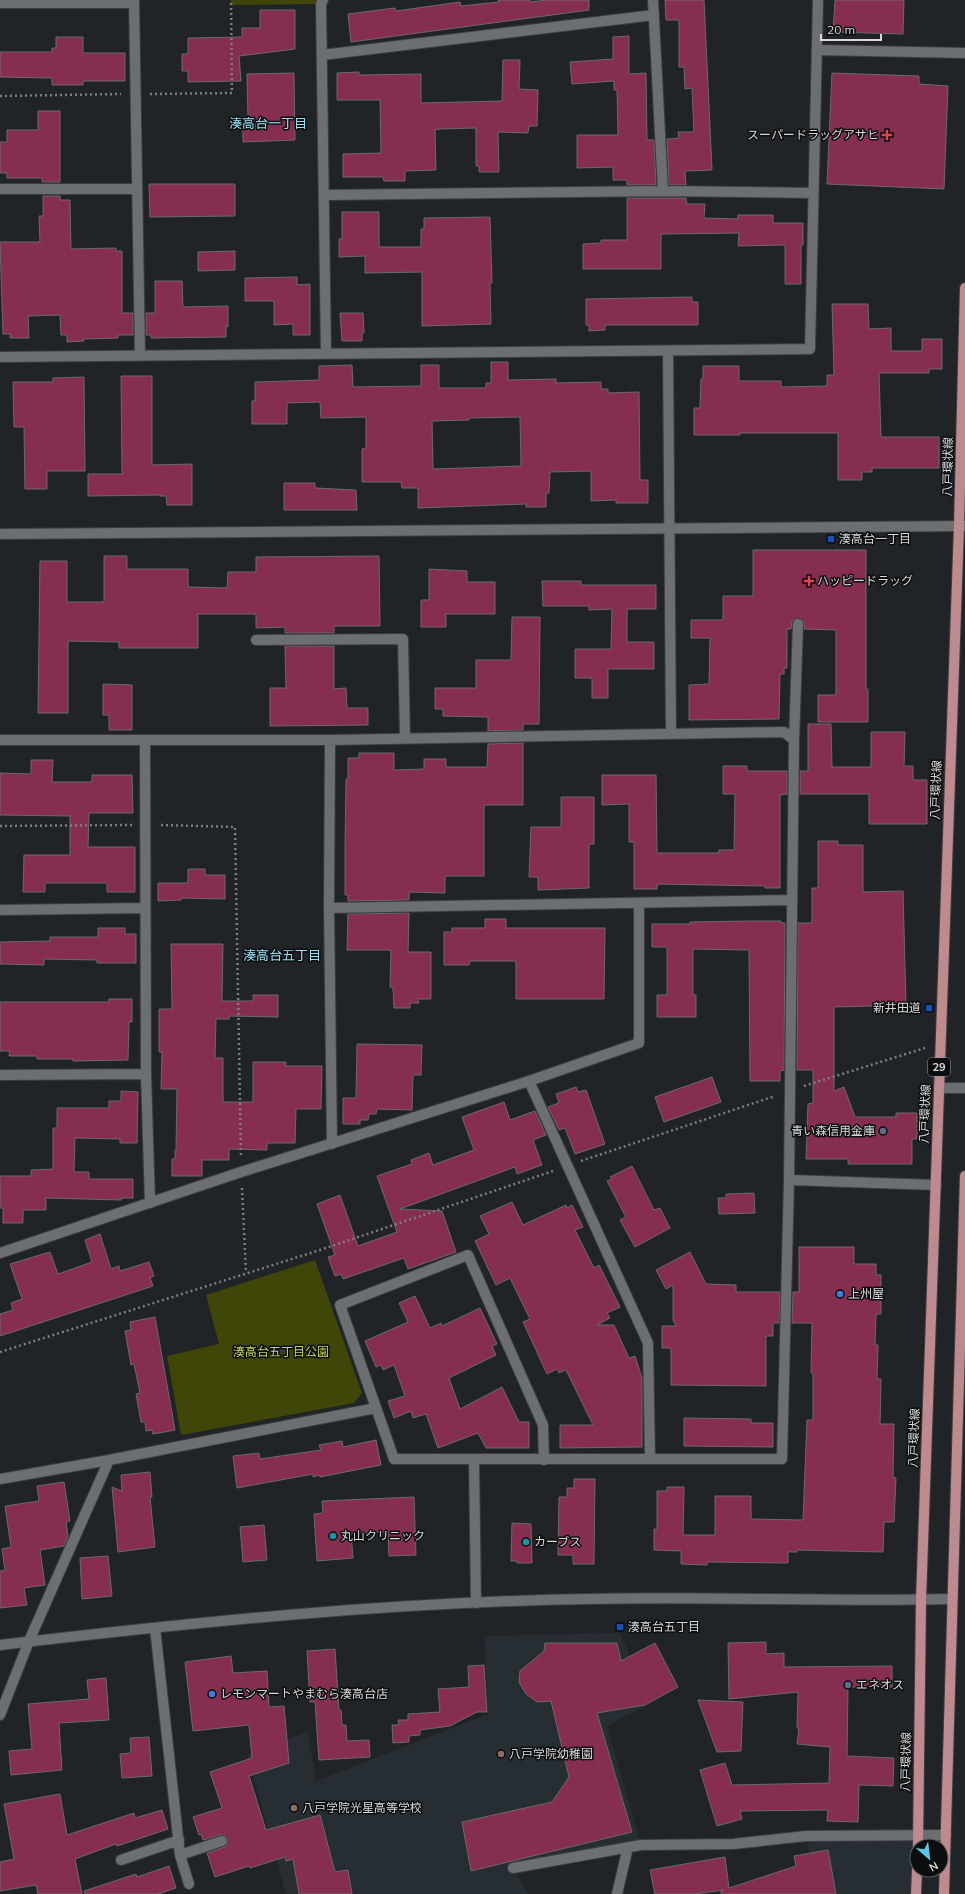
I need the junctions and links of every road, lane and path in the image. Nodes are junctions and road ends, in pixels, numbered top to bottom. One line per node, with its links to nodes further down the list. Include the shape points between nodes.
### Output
1 (323, 0): 9 (street)
2 (653, 0): 6 (street)
3 (818, 0): 7 (street)
4 (134, 1): 5 (street); 11 (street)
5 (0, 3)
6 (654, 15): 9 (street); 12 (street)
7 (817, 50): 8 (street); 13 (street)
8 (965, 53)
9 (322, 55): 14 (street)
10 (0, 189): 11 (street)
11 (136, 189): 18 (street)
12 (663, 191): 13 (street); 14 (street)
13 (813, 192): 16 (street, via 810,350)
14 (324, 195): 17 (street)
15 (965, 288): 20 (main road, 八戸環状線 / 29)
16 (668, 351): 17 (street); 21 (street)
17 (326, 354): 18 (street)
18 (140, 355): 19 (street)
19 (0, 357)
20 (962, 526): 21 (street); 42 (main road, 八戸環状線 / 29)
21 (670, 528): 22 (street); 25 (street)
22 (0, 534)
23 (798, 624): 30 (street)
24 (256, 640): 26 (street, via 403,639)
25 (671, 734): 26 (street); 30 (street, via 784,732)
26 (405, 738): 29 (street)
27 (0, 740): 28 (street)
28 (145, 740): 29 (street); 31 (street)
29 (330, 740): 36 (street)
30 (794, 740): 33 (street)
31 (145, 825): 32 (path); 35 (street); 47 (path, via 235,827)
32 (0, 826)
33 (791, 900): 34 (street); 44 (street)
34 (639, 903): 36 (street); 41 (street, via 639,1044)
35 (144, 908): 37 (street); 39 (street)
36 (329, 908): 45 (street)
37 (0, 910)
38 (928, 1047): 44 (path)
39 (146, 1074): 40 (street); 51 (street)
40 (0, 1075)
41 (529, 1080): 45 (street); 46 (street)
42 (939, 1088): 43 (street); 50 (main road, 八戸環状線 / 29)
43 (965, 1088)
44 (789, 1091): 46 (path); 49 (street)
45 (332, 1144): 47 (street)
46 (569, 1165): 53 (path); 56 (street, via 648,1343)
47 (241, 1172): 51 (street); 53 (path)
48 (965, 1176): 61 (main road)
49 (789, 1180): 50 (street); 56 (street, via 782,1459)
50 (936, 1185): 62 (main road, 八戸環状線 / 29)
51 (150, 1203): 52 (street)
52 (0, 1253)
53 (246, 1273): 54 (path)
54 (0, 1352)
55 (376, 1408): 57 (street); 58 (street, via 394,1459); 59 (street, via 340,1305 468,1255 543,1425)
56 (650, 1459): 59 (street)
57 (109, 1460): 60 (street); 65 (street)
58 (474, 1460): 59 (street); 63 (street)
59 (544, 1460)
60 (0, 1479)
61 (952, 1599): 62 (street); 68 (main road)
62 (921, 1600): 63 (street, via 588,1599); 69 (main road, 八戸環状線 / 29)
63 (476, 1602): 64 (street, via 271,1615)
64 (155, 1628): 65 (street); 71 (street)
65 (29, 1642): 66 (street); 67 (street)
66 (0, 1645)
67 (0, 1715)
68 (946, 1835): 70 (street); 82 (main road)
69 (918, 1838)
70 (932, 1838)
71 (179, 1840): 75 (street); 76 (street)
72 (222, 1841): 75 (street)
73 (909, 1841): 74 (street, via 806,1836 733,1844)
74 (628, 1847): 77 (street); 80 (street)
75 (180, 1854): 79 (street)
76 (120, 1860)
77 (513, 1868)
78 (917, 1878): 81 (main road)
79 (189, 1884)
80 (617, 1894)
81 (916, 1894)
82 (944, 1894)

